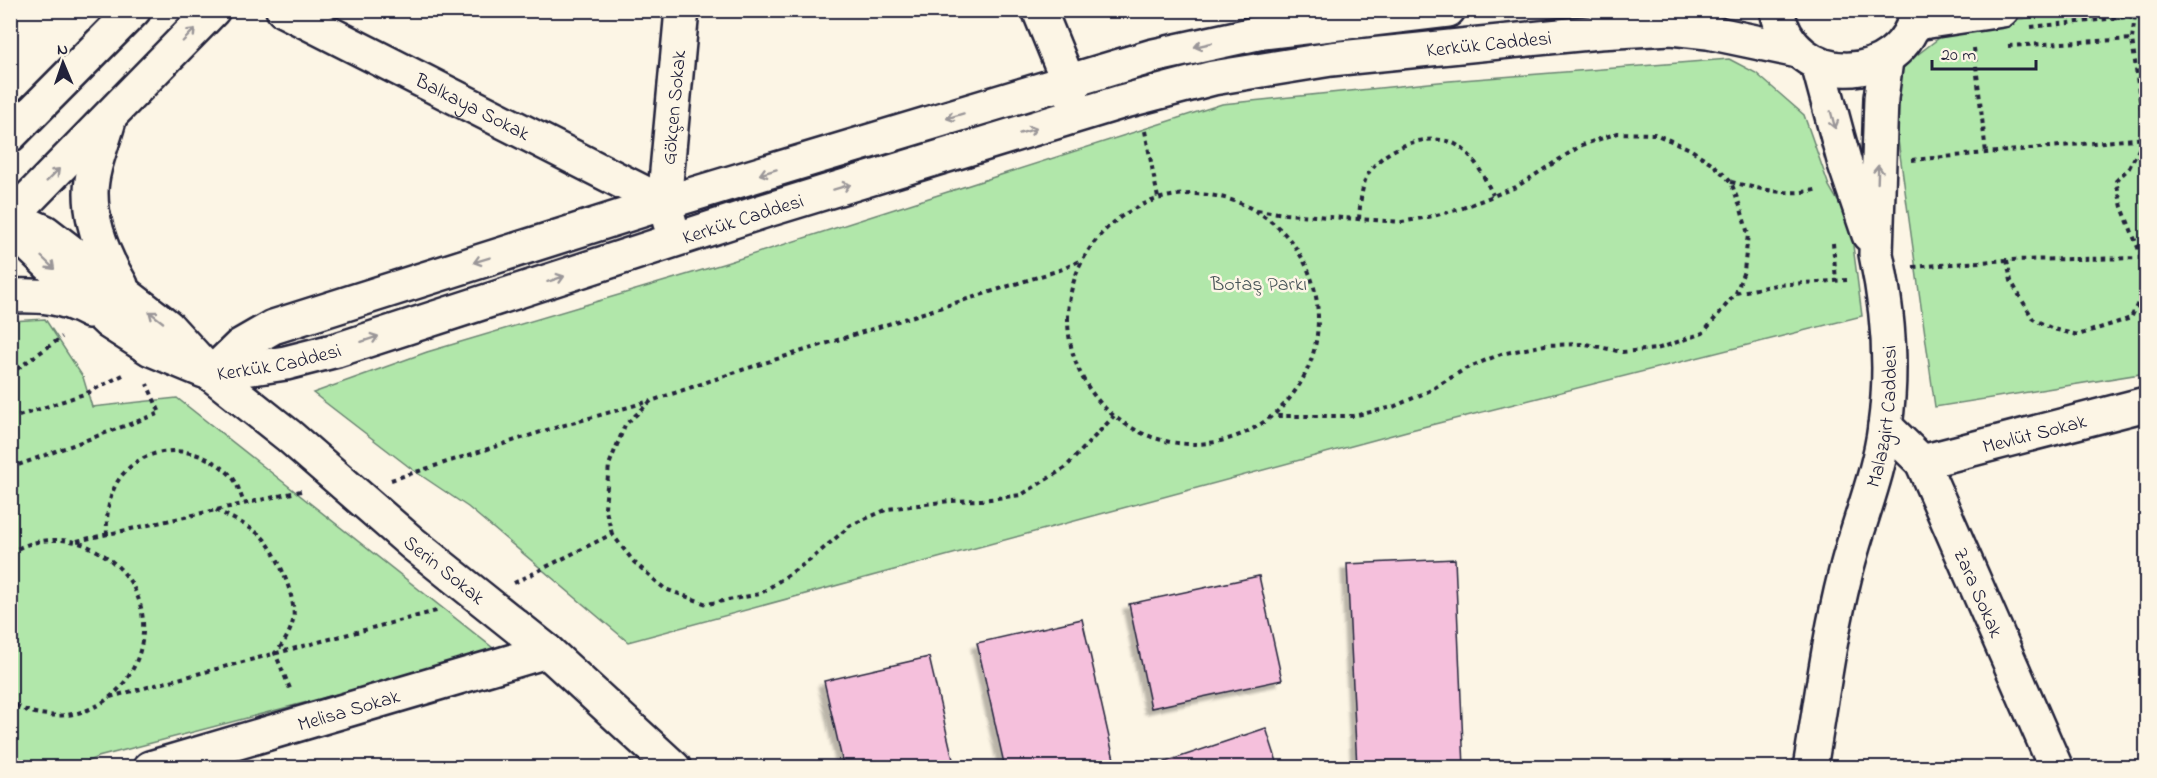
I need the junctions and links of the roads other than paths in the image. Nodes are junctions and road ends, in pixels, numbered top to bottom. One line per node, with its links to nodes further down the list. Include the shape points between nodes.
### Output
1 (134, 10): 17 (street)
2 (213, 10): 16 (street, one-way to 2)
3 (283, 10): 18 (street, Balkaya Sokak)
4 (682, 10): 18 (street, Gökçen Sokak)
5 (1039, 10): 14 (street)
6 (1448, 10): 10 (street, Kerkük Caddesi)
7 (1778, 10): 11 (street, via 1787,36)
8 (1917, 17): 9 (street); 12 (street, via 1904,44)
9 (2011, 19)
10 (1241, 23): 13 (street); 14 (street, Kerkük Caddesi, one-way to 14, via 1153,56)
11 (1808, 57): 12 (street, Kerkük Caddesi, via 1841,70 1864,68); 13 (street, Kerkük Caddesi, via 1708,32 1671,28 1417,50); 21 (street, one-way to 21)
12 (1886, 60): 21 (street, Malazgirt Caddesi, one-way to 12, via 1878,164)
13 (1252, 71): 15 (street, Kerkük Caddesi)
14 (1068, 81): 15 (street); 18 (street, Kerkük Caddesi, one-way to 18)
15 (1077, 116): 20 (street, Kerkük Caddesi, one-way to 15)
16 (109, 119): 19 (street, one-way to 16); 22 (street, via 91,191 101,246)
17 (10, 135)
18 (664, 203): 20 (street); 25 (street, Kerkük Caddesi, one-way to 25, via 273,327 240,346)
19 (11, 217): 22 (street, Serin Sokak, via 45,232); 24 (street, Serin Sokak, one-way to 24, via 31,246)
20 (675, 239): 25 (street, Kerkük Caddesi, one-way to 20, via 286,363 337,350)
21 (1878, 266): 27 (street, Malazgirt Caddesi, via 1889,361)
22 (124, 292): 25 (street, Serin Sokak, one-way to 22, via 167,326)
23 (10, 296): 24 (street, via 43,294 70,301)
24 (109, 322): 25 (street, Serin Sokak, via 151,349)
25 (211, 374): 29 (street, Serin Sokak)
26 (2146, 404): 28 (street, Mevlüt Sokak)
27 (1886, 426): 28 (street, Zara Sokak); 32 (street, Malazgirt Caddesi, via 1842,587)
28 (1922, 462): 33 (street, Zara Sokak)
29 (547, 651): 30 (street, Melisa Sokak); 31 (street, Serin Sokak)
30 (150, 768)
31 (674, 768)
32 (1810, 768)
33 (2056, 768)

